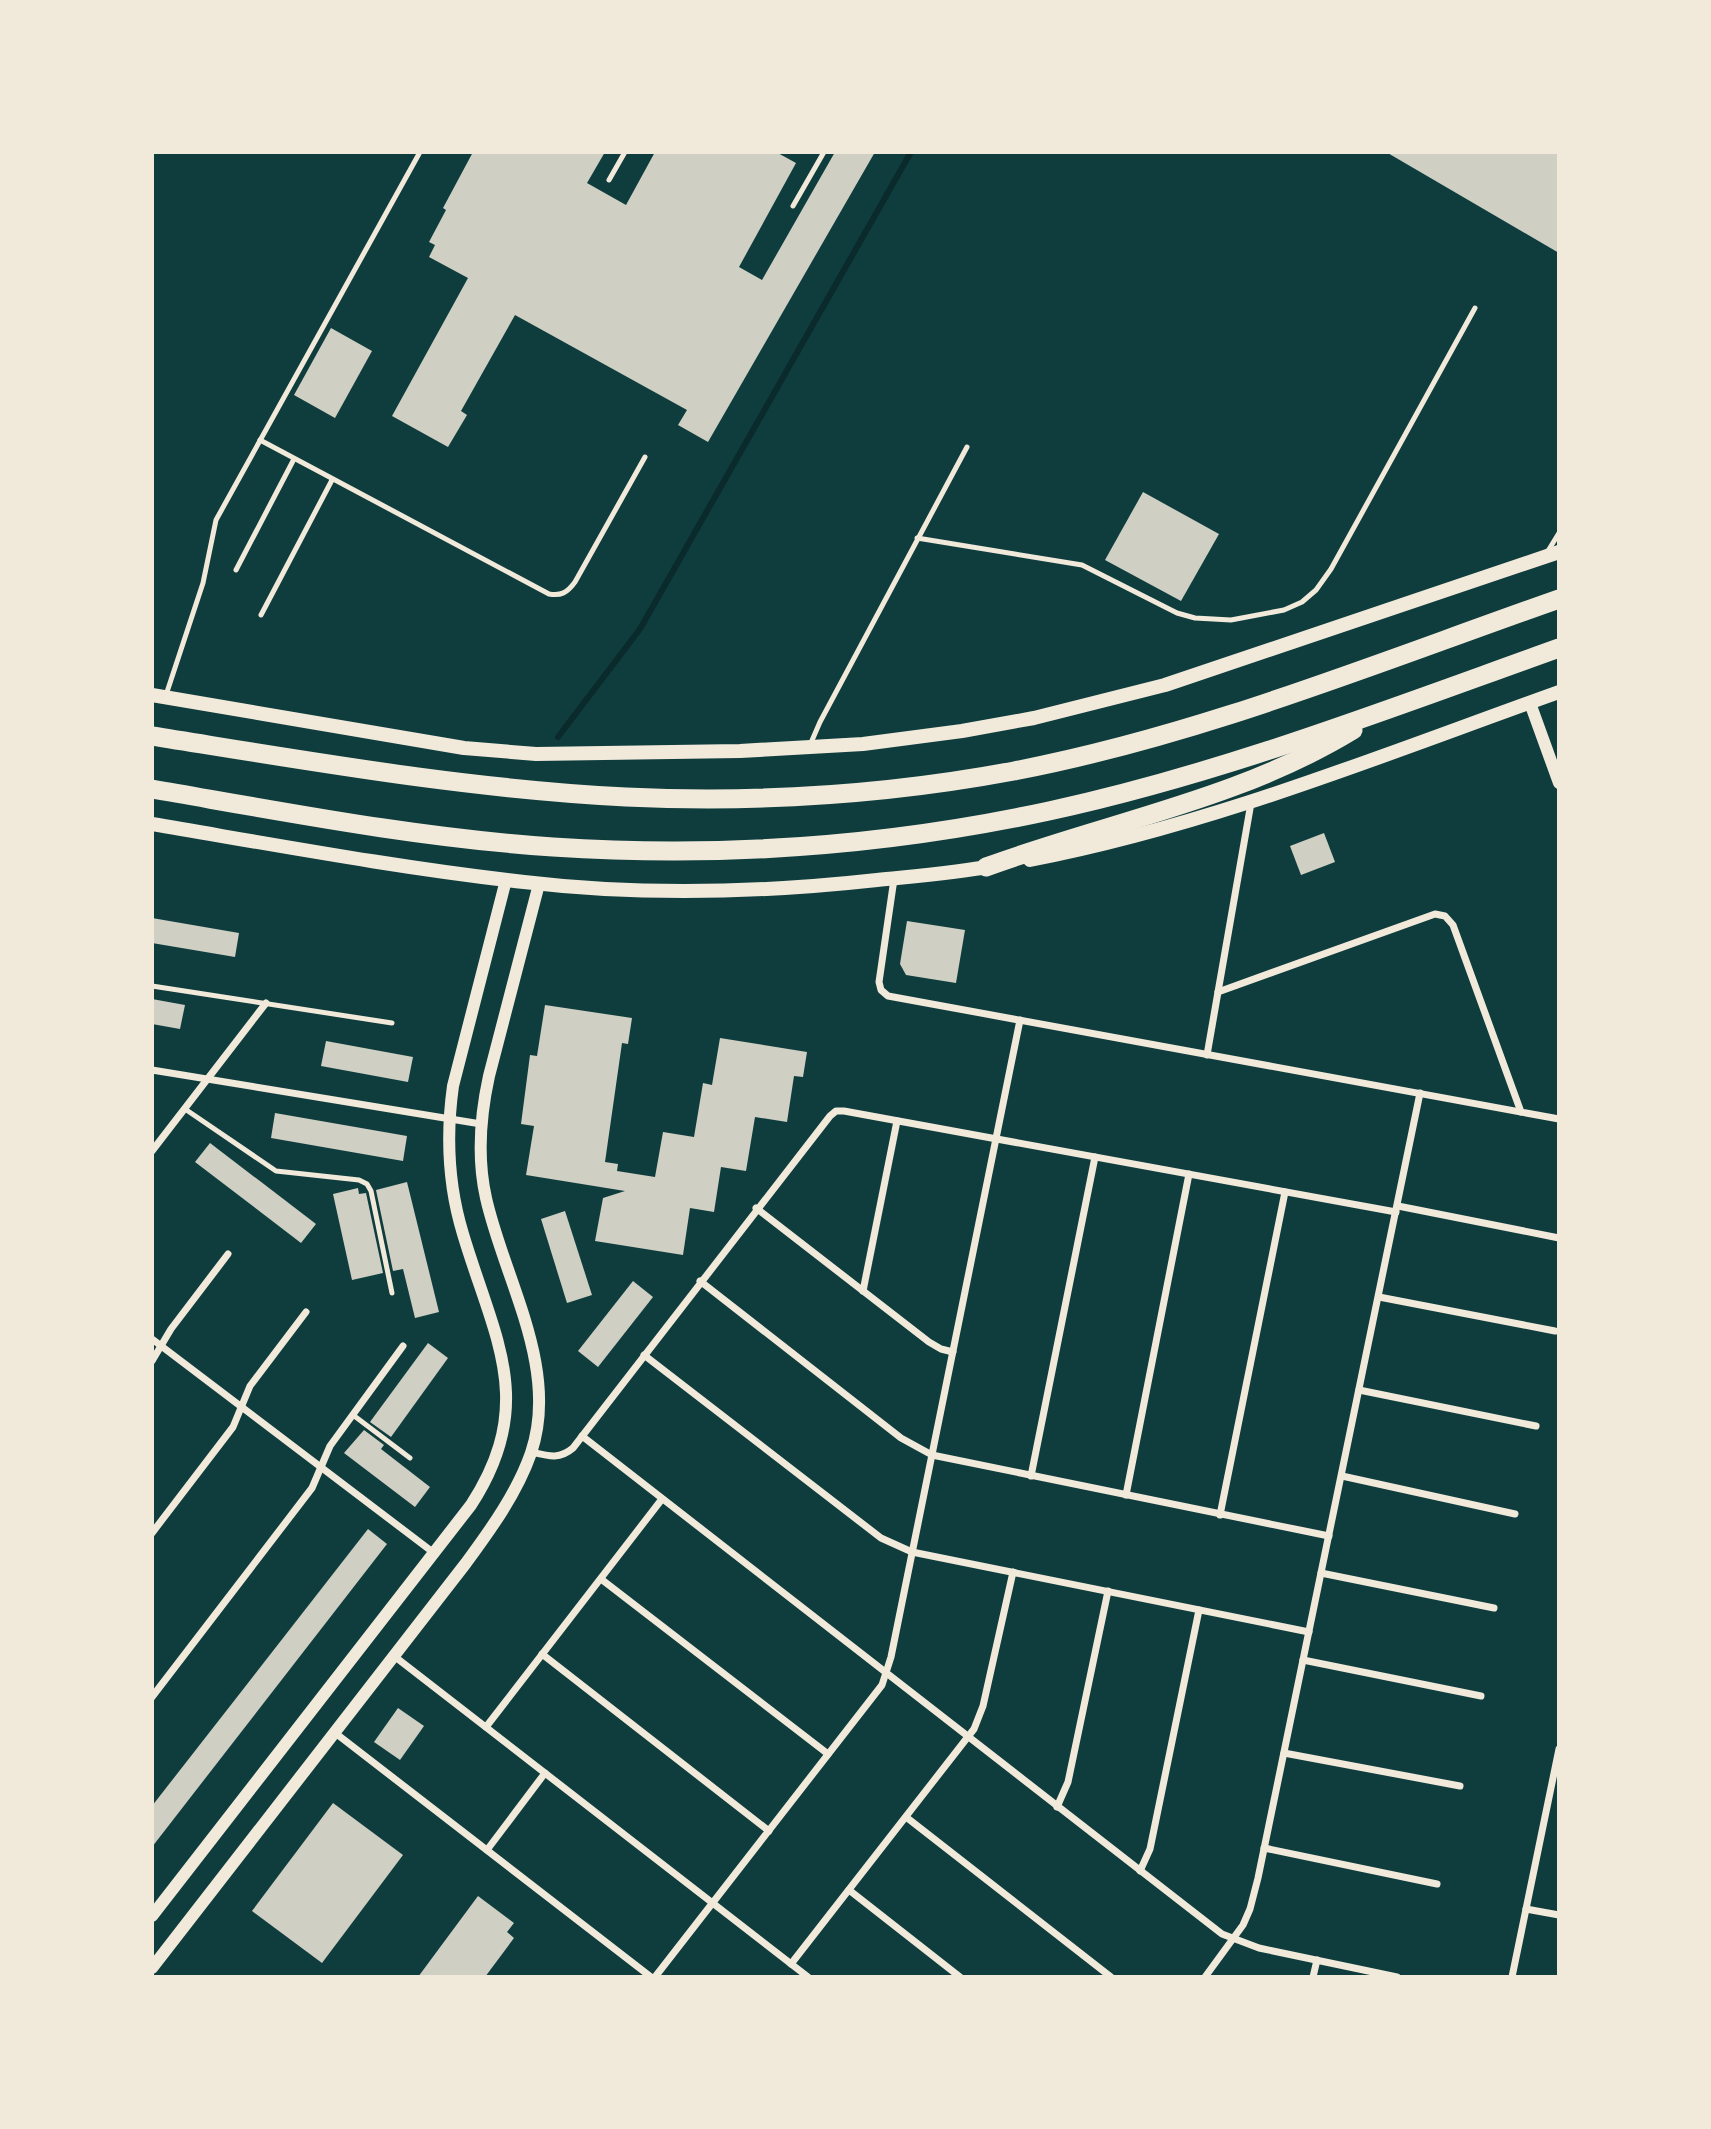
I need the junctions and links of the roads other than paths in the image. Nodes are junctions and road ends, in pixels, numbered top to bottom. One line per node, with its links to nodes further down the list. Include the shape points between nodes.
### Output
1 (420, 152): 7 (lane)
2 (625, 152): 4 (lane)
3 (824, 152): 5 (lane)
4 (609, 180)
5 (793, 206)
6 (1475, 308): 13 (lane, via 1331,569 1316,590 1284,610 1231,620 1195,618 1082,565)
7 (260, 440): 10 (lane); 20 (lane, via 216,520 203,583)
8 (967, 447): 13 (lane)
9 (645, 457): 11 (lane, via 575,582 564,594 556,595)
10 (294, 459): 11 (lane); 15 (lane)
11 (332, 480): 17 (lane)
12 (1559, 533): 14 (lane)
13 (918, 538): 26 (lane)
14 (1552, 554): 26 (main road, via 1117,698 962,731)
15 (236, 570)
16 (1559, 599): 25 (highway, via 1193,727 1016,771 907,788 788,798 613,796)
17 (261, 615)
18 (1559, 648): 22 (highway)
19 (1559, 692): 21 (main road)
20 (159, 696): 26 (main road, via 464,748 536,754)
21 (1530, 703): 27 (street); 29 (main road)
22 (1380, 712): 28 (highway, via 1182,778 1063,808 909,835 800,846 664,850 528,845 394,829); 31 (highway, via 1325,747 1265,776)
23 (152, 725): 25 (highway)
24 (152, 736): 25 (highway)
25 (214, 746)
26 (809, 748)
27 (1559, 783)
28 (152, 789)
29 (1251, 803): 31 (main road, via 1129,838); 36 (street)
30 (152, 824): 33 (main road)
31 (986, 867): 32 (main road)
32 (894, 878): 34 (main road, via 717,892); 38 (street, via 878,982 881,990 892,997)
33 (506, 880): 34 (main road); 46 (street)
34 (539, 884): 49 (street)
35 (152, 986): 37 (lane)
36 (1218, 992): 40 (street); 45 (street, via 1435,914 1445,916 1453,925)
37 (266, 1003): 39 (lane); 42 (street)
38 (1020, 1020): 40 (street); 50 (street)
39 (392, 1023)
40 (1207, 1055): 43 (street)
41 (152, 1070): 42 (street)
42 (207, 1079): 44 (street); 46 (street)
43 (1420, 1093): 45 (street); 56 (street)
44 (185, 1109): 51 (street); 61 (lane, via 276,1171 367,1184)
45 (1521, 1112): 47 (street)
46 (448, 1119): 49 (street); 89 (street, via 457,1209 501,1352 507,1406 502,1440 489,1474)
47 (1559, 1119)
48 (897, 1121): 50 (street); 55 (street, via 836,1111); 60 (street)
49 (481, 1124): 76 (street, via 485,1195 535,1362 538,1410)
50 (996, 1139): 52 (street); 68 (street)
51 (152, 1152)
52 (1096, 1157): 53 (street); 80 (street)
53 (1189, 1174): 54 (street); 82 (street)
54 (1285, 1192): 56 (street); 85 (street)
55 (756, 1209): 59 (street); 60 (street)
56 (1397, 1209): 57 (street); 62 (street)
57 (1559, 1238)
58 (228, 1254): 66 (street)
59 (700, 1281): 69 (street); 77 (street, via 901,1438)
60 (863, 1291): 68 (street, via 935,1346)
61 (392, 1293)
62 (1379, 1297): 64 (street); 71 (street)
63 (306, 1312): 72 (street, via 250,1387)
64 (1555, 1331)
65 (152, 1339): 66 (street)
66 (161, 1346): 70 (street); 72 (street)
67 (403, 1346): 73 (street)
68 (953, 1352): 77 (street)
69 (644, 1355): 75 (street); 88 (street, via 881,1538)
70 (152, 1361)
71 (1359, 1390): 74 (street); 81 (street)
72 (242, 1407): 79 (street); 86 (street, via 233,1427)
73 (353, 1415): 78 (lane); 79 (street)
74 (1536, 1426)
75 (582, 1436): 76 (street, via 561,1456); 83 (street)
76 (531, 1452): 98 (street, via 488,1533)
77 (932, 1455): 80 (street); 88 (street)
78 (410, 1458)
79 (321, 1467): 89 (street); 102 (street, via 312,1488)
80 (1031, 1476): 82 (street)
81 (1342, 1476): 84 (street); 87 (street)
82 (1126, 1495): 85 (street)
83 (662, 1499): 92 (street); 100 (street)
84 (1515, 1514)
85 (1220, 1515): 87 (street)
86 (152, 1534)
87 (1329, 1536): 91 (street)
88 (912, 1552): 90 (street); 100 (street)
89 (433, 1553): 124 (street)
90 (1013, 1572): 93 (street); 105 (street, via 984,1706)
91 (1321, 1573): 94 (street); 96 (street)
92 (601, 1579): 97 (street); 108 (street)
93 (1108, 1591): 95 (street); 113 (street, via 1068,1782)
94 (1494, 1608)
95 (1199, 1610): 96 (street); 118 (street, via 1150,1849)
96 (1309, 1632): 99 (street)
97 (542, 1654): 103 (street); 115 (street)
98 (394, 1656): 103 (street); 104 (street)
99 (1303, 1660): 101 (street); 107 (street)
100 (886, 1673): 105 (street); 108 (street)
101 (1481, 1696)
102 (152, 1697)
103 (486, 1727): 109 (street)
104 (334, 1732): 117 (street); 129 (street)
105 (968, 1737): 113 (street); 114 (street)
106 (1559, 1749): 111 (street)
107 (1284, 1753): 110 (street); 116 (street)
108 (828, 1754): 115 (street)
109 (545, 1773): 117 (street); 121 (street)
110 (1461, 1786)
111 (1549, 1796): 112 (street); 122 (street)
112 (1559, 1798)
113 (1057, 1807): 118 (street)
114 (906, 1817): 120 (street); 134 (street)
115 (769, 1831): 121 (street)
116 (1264, 1848): 119 (street); 125 (street, via 1250,1909)
117 (487, 1850): 131 (street)
118 (1140, 1871): 125 (street)
119 (1437, 1884)
120 (849, 1890): 127 (street); 133 (street)
121 (713, 1903): 127 (street); 131 (street)
122 (1526, 1909): 123 (street); 139 (street)
123 (1559, 1915)
124 (152, 1916)
125 (1233, 1940): 126 (street); 128 (street)
126 (1317, 1960): 137 (street); 138 (street)
127 (791, 1964): 132 (street)
128 (1214, 1965): 135 (street); 136 (street)
129 (152, 1970): 130 (street)
130 (159, 1977)
131 (653, 1977)
132 (808, 1977)
133 (960, 1977)
134 (1111, 1977)
135 (1205, 1977)
136 (1212, 1977)
137 (1313, 1977)
138 (1397, 1977)
139 (1512, 1977)

